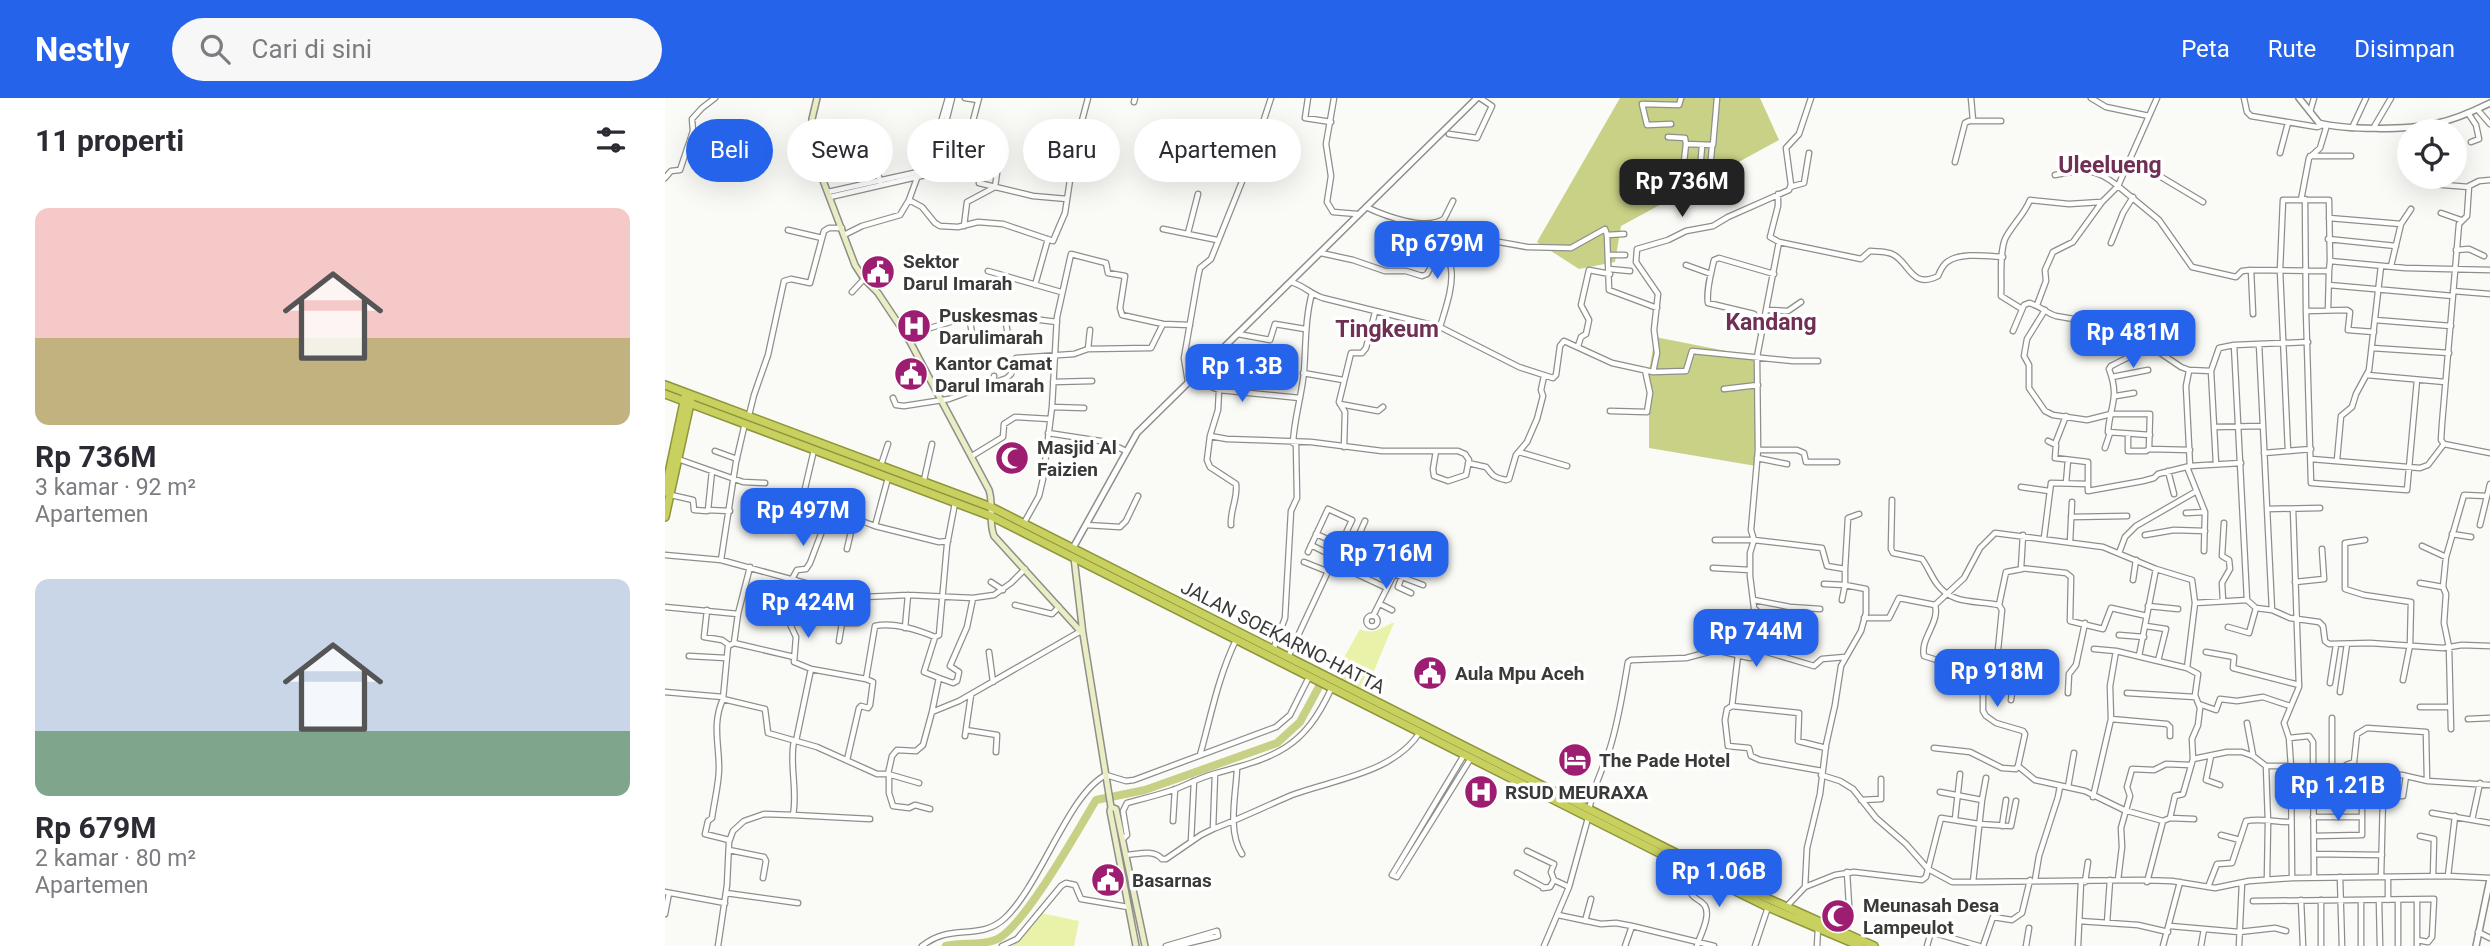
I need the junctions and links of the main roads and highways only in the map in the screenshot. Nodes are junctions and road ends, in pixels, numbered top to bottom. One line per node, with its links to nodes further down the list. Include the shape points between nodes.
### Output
1 (817, 98): 7 (main road, via 810,146 855,265 908,338 989,490)
2 (665, 385): 4 (highway, JALAN SOEKARNO-HATTA)
3 (665, 394): 4 (highway, JALAN SOEKARNO-HATTA)
4 (688, 398): 5 (highway, JALAN SOEKARNO-HATTA); 6 (highway); 6 (highway, via 678,459)
5 (747, 419): 7 (highway, JALAN SOEKARNO-HATTA, via 924,480); 7 (highway, JALAN SOEKARNO-HATTA, via 814,450 955,503)
6 (666, 491): 8 (highway)
7 (991, 511): 9 (highway, JALAN SOEKARNO-HATTA); 10 (highway, JALAN SOEKARNO-HATTA, via 1073,548); 11 (main road, via 994,536)
8 (665, 517)
9 (1074, 558): 10 (highway, JALAN SOEKARNO-HATTA); 11 (main road)
10 (1132, 583): 12 (highway, JALAN SOEKARNO-HATTA); 12 (highway, JALAN SOEKARNO-HATTA, via 1274,647)
11 (1082, 632): 13 (main road)
12 (1417, 728): 14 (highway, JALAN SOEKARNO-HATTA); 14 (highway, JALAN SOEKARNO-HATTA)
13 (1111, 805): 16 (main road, via 1116,809); 17 (main road)
14 (1589, 813): 15 (highway, JALAN SOEKARNO-HATTA); 15 (highway, JALAN SOEKARNO-HATTA)
15 (1713, 876): 18 (highway, JALAN SOEKARNO-HATTA); 22 (highway, JALAN SOEKARNO-HATTA)
16 (1139, 919): 17 (main road); 20 (main road)
17 (1131, 921): 19 (main road)
18 (1845, 943): 21 (highway, JALAN SOEKARNO-HATTA)
19 (1136, 946)
20 (1145, 946)
21 (1860, 946)
22 (1874, 946)

